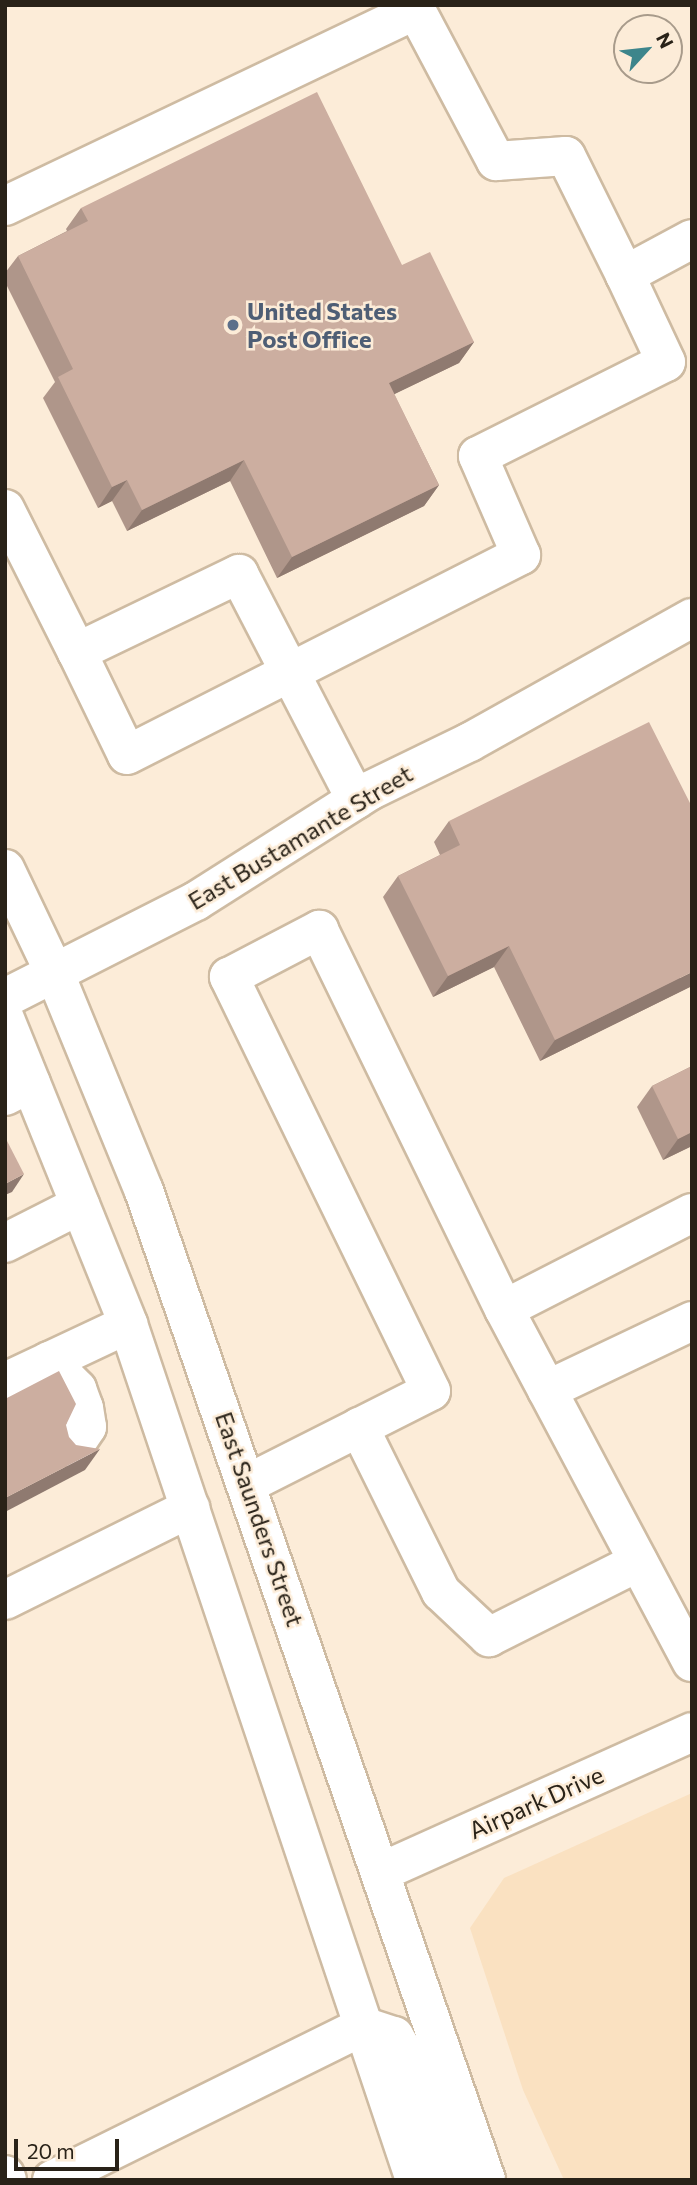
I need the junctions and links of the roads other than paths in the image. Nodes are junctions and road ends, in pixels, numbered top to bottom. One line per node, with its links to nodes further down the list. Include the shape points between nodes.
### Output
1 (5, 206): 3 (main road, via 416,10 496,162 566,156)
2 (692, 239): 3 (main road)
3 (625, 275): 9 (main road, via 666,362 478,456 521,555)
4 (5, 509): 8 (main road)
5 (692, 618): 7 (main road, East Bustamante Street)
6 (692, 644): 7 (main road)
7 (643, 649): 10 (main road, East Bustamante Street)
8 (78, 652): 9 (main road, via 239,574); 9 (main road, via 127,755)
9 (289, 670): 10 (main road)
10 (356, 800): 12 (main road, East Bustamante Street, via 196,901)
11 (5, 869): 12 (main road, East Saunders Street)
12 (55, 974): 13 (main road, East Bustamante Street); 27 (main road, East Saunders Street, via 144,1191)
13 (5, 998)
14 (5, 1018): 15 (main road)
15 (18, 1090): 16 (main road)
16 (80, 1205): 18 (main road); 21 (main road)
17 (692, 1213): 19 (main road)
18 (16, 1225)
19 (504, 1309): 24 (main road); 25 (main road, via 319,930 229,977 431,1391)
20 (692, 1321): 24 (main road)
21 (128, 1324): 22 (main road); 28 (main road)
22 (49, 1361): 23 (main road); 26 (main road, via 77,1389 84,1408 87,1427)
23 (5, 1382)
24 (547, 1390): 29 (main road)
25 (359, 1427): 27 (main road); 29 (main road, via 441,1592 489,1637)
26 (73, 1448)
27 (247, 1484): 33 (main road, East Saunders Street)
28 (190, 1508): 30 (main road); 34 (main road)
29 (638, 1562): 31 (main road)
30 (5, 1600)
31 (692, 1662)
32 (692, 1731): 33 (main road, Airpark Drive)
33 (381, 1872): 38 (main road, East Saunders Street)
34 (363, 2026): 35 (main road); 36 (main road); 37 (main road, via 394,2036 407,2058)
35 (52, 2180)
36 (415, 2180)
37 (450, 2180)
38 (486, 2180)

